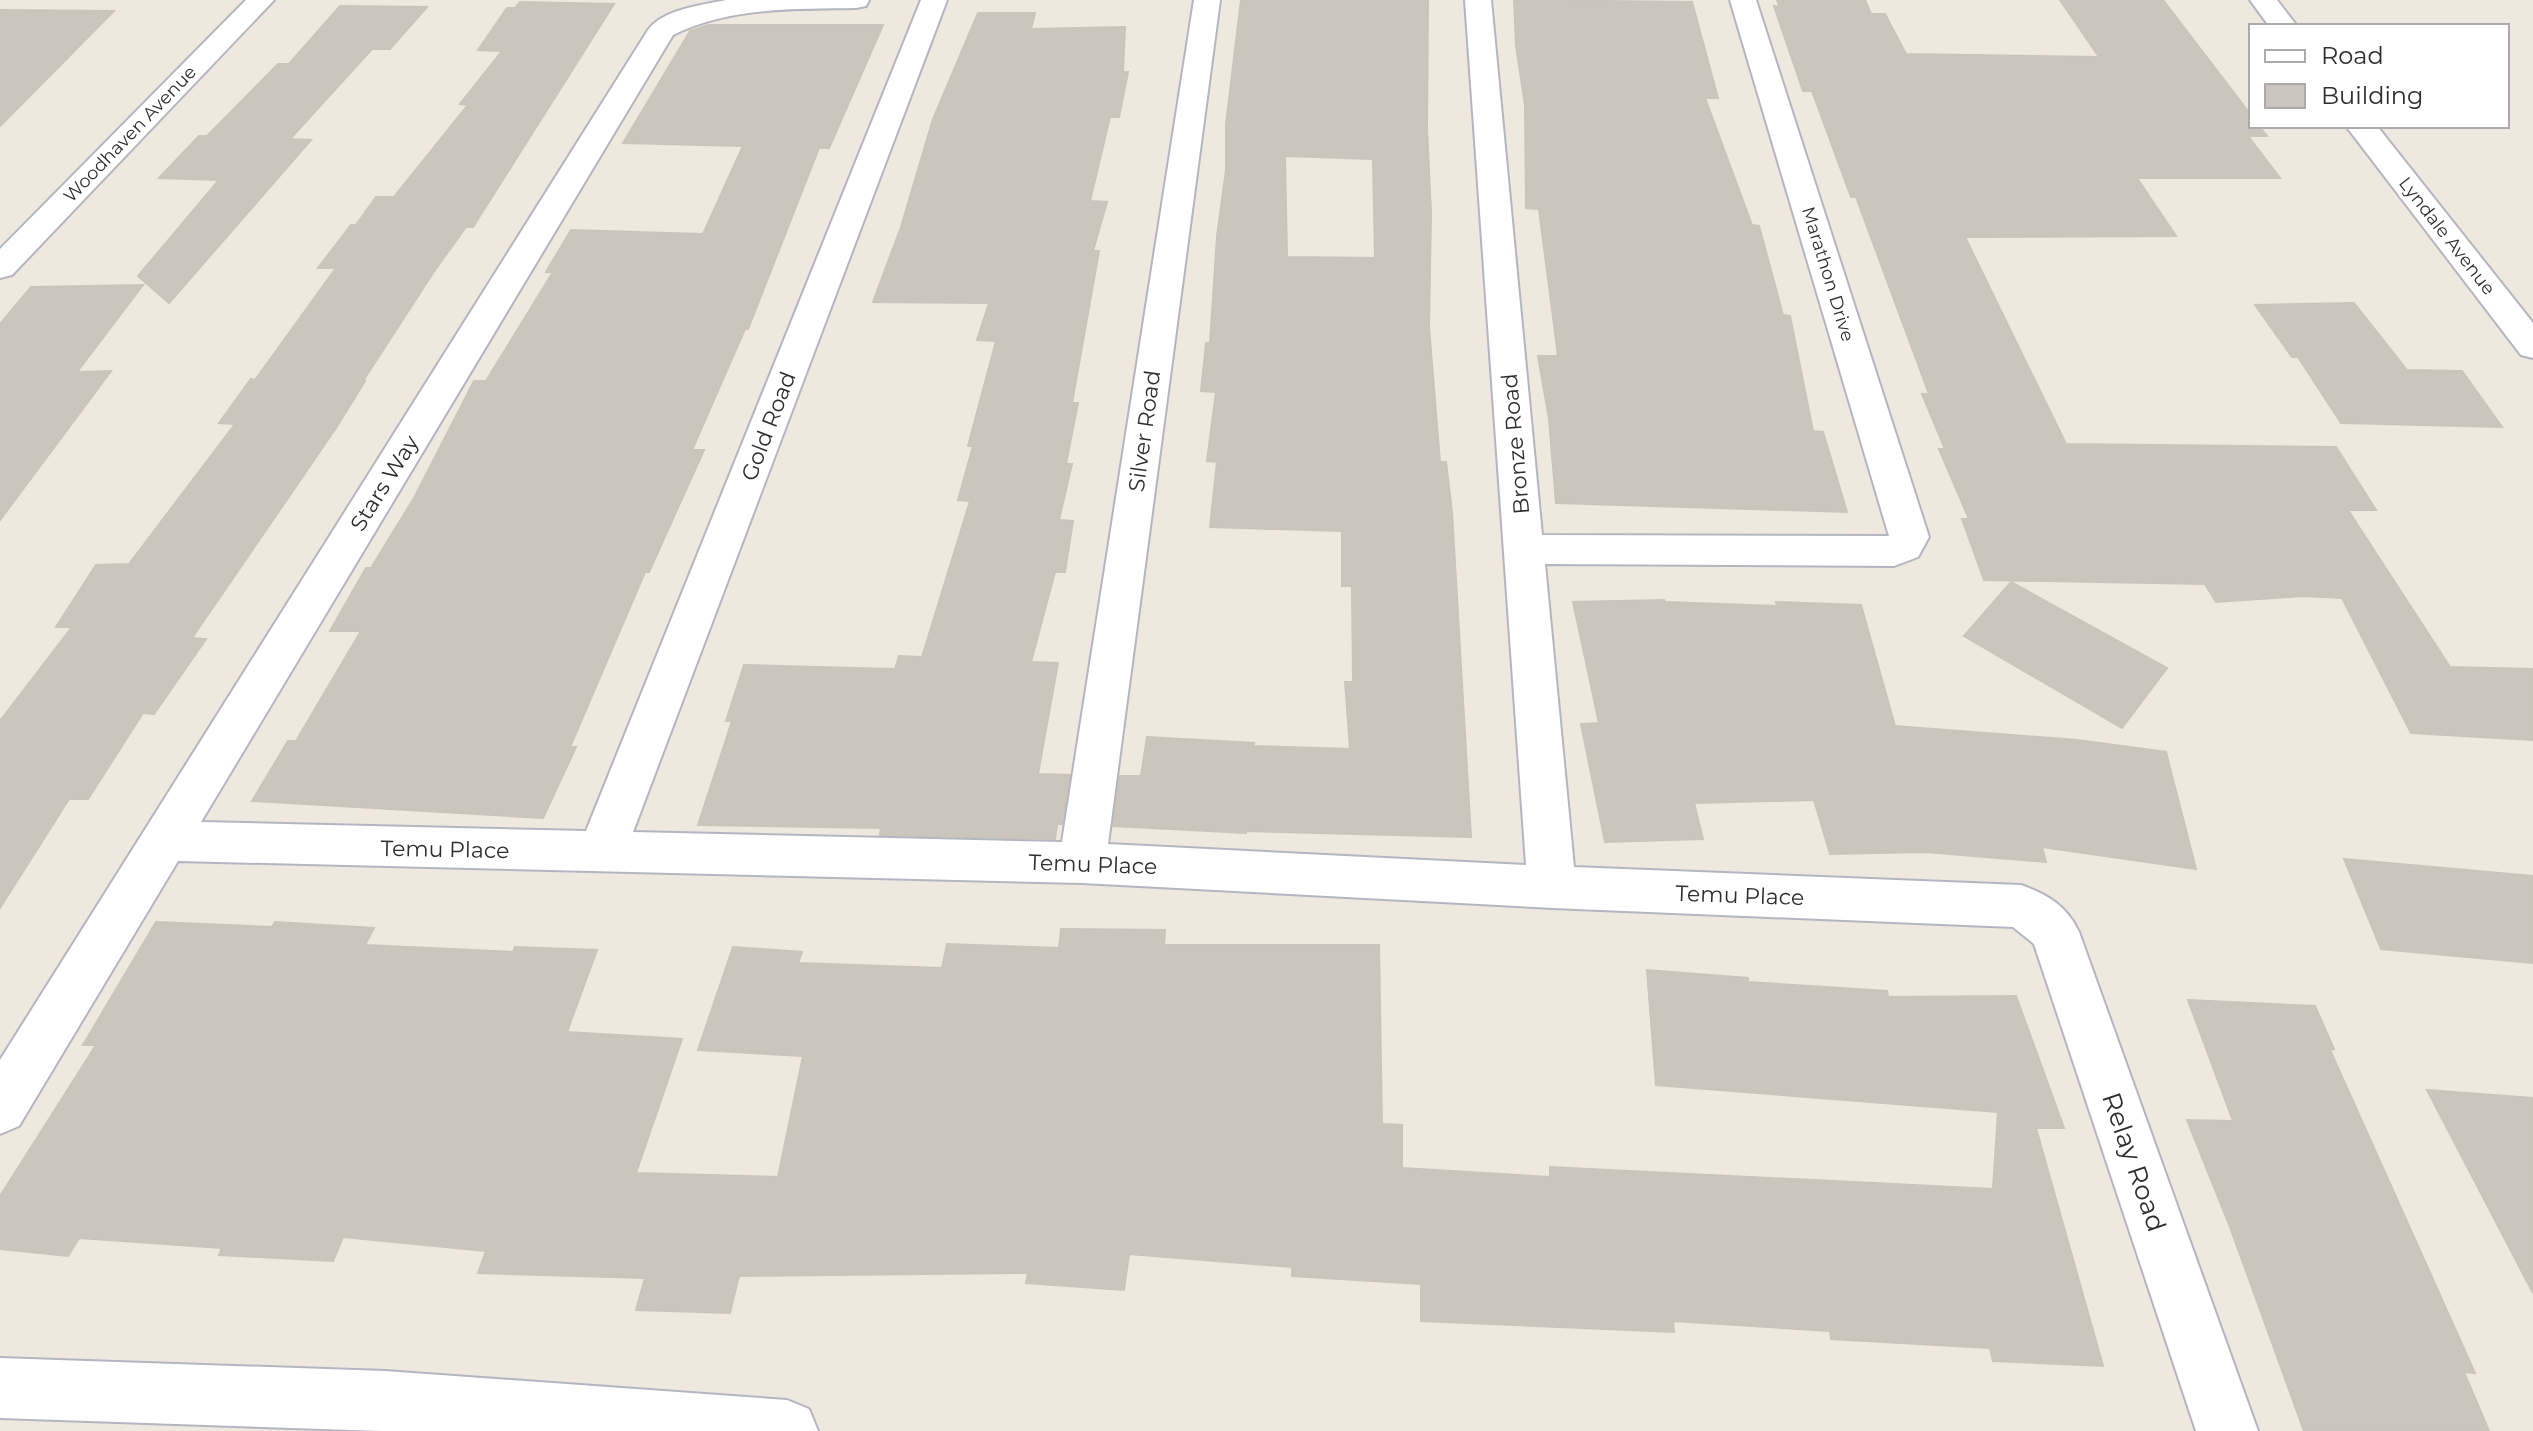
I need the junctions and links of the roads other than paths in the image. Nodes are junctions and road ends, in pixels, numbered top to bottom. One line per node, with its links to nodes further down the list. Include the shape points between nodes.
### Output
1 (261, 0): 10 (street, Woodhaven Avenue)
2 (856, 0): 13 (street, Stars Way, via 719,3 687,11 662,30)
3 (934, 0): 14 (street, Gold Road)
4 (1207, 0): 15 (street, Silver Road)
5 (1478, 0): 12 (street, Bronze Road)
6 (1743, 0): 12 (street, Marathon Drive, via 1909,537 1894,551)
7 (2263, 0): 8 (street)
8 (2281, 24)
9 (2363, 128): 11 (street, Lyndale Avenue)
10 (0, 268)
11 (2533, 347)
12 (1524, 549): 16 (street, Bronze Road)
13 (164, 841): 14 (street, Temu Place); 18 (street, Stars Way)
14 (601, 853): 15 (street, Temu Place)
15 (1082, 863): 16 (street, Temu Place)
16 (1552, 887): 17 (street, Temu Place)
17 (2021, 906): 22 (street, Relay Road, via 2054,932)
18 (0, 1108)
19 (0, 1388): 20 (street)
20 (380, 1416): 21 (street)
21 (787, 1431)
22 (2227, 1431)

